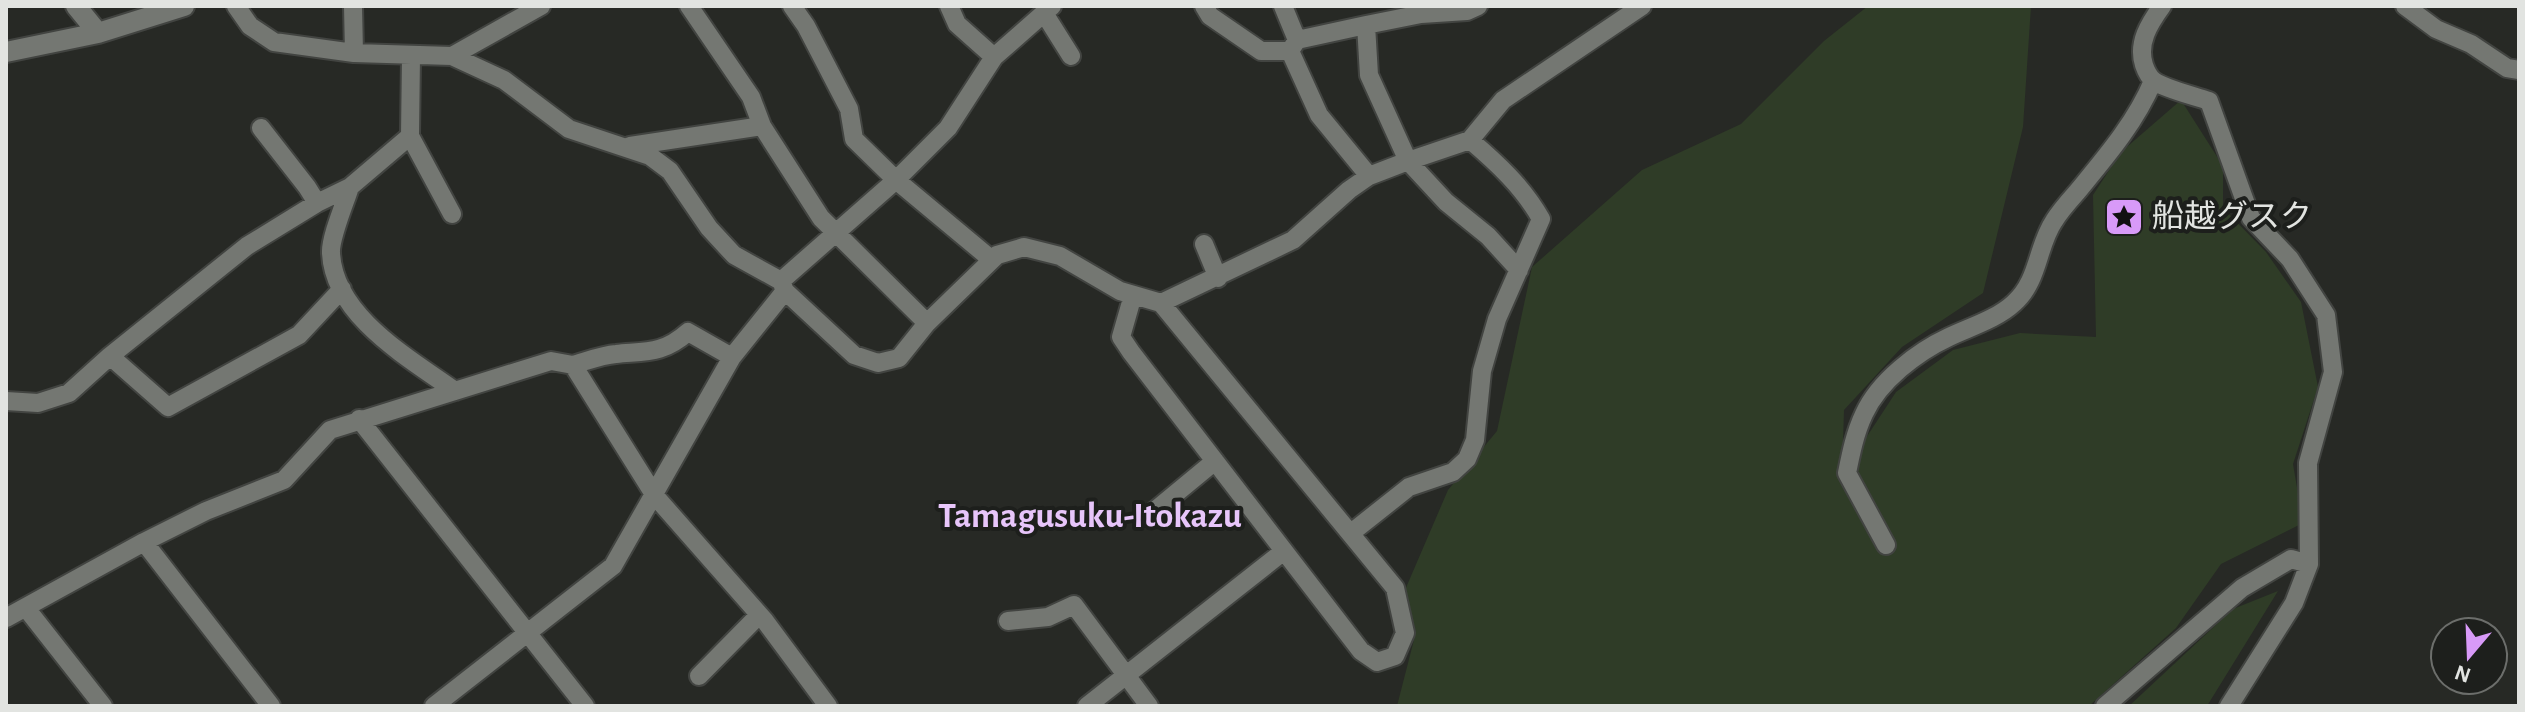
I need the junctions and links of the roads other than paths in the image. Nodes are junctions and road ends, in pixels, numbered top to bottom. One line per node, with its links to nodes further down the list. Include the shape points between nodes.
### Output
1 (76, 6): 18 (street)
2 (184, 6): 18 (street)
3 (236, 6): 21 (street, via 250,26 274,42)
4 (353, 6): 21 (street)
5 (541, 6): 23 (street)
6 (689, 6): 28 (street, via 751,97)
7 (792, 6): 35 (street, via 849,109 854,139)
8 (949, 6): 25 (street, via 957,24)
9 (1204, 6): 19 (street, via 1210,16 1261,51)
10 (1283, 6): 19 (street)
11 (1478, 6): 17 (street, via 1467,11)
12 (1642, 6): 16 (street)
13 (2162, 6): 27 (street, via 2147,29 2141,53)
14 (2405, 6): 26 (street, via 2436,29)
15 (1040, 11): 24 (street); 25 (street)
16 (1619, 12): 31 (street, via 1503,100)
17 (1374, 15): 19 (street); 33 (street, via 1369,75)
18 (98, 33): 20 (street)
19 (1293, 46): 34 (street, via 1319,115)
20 (6, 52)
21 (354, 53): 22 (street)
22 (411, 56): 23 (street); 30 (street)
23 (452, 56): 32 (street, via 504,80 569,129)
24 (1071, 56)
25 (994, 57): 35 (street, via 948,128)
26 (2519, 70)
27 (2153, 81): 60 (street, via 2111,150 2052,222 2036,269 2014,303 1931,346 1884,386 1865,412 1847,473); 62 (street, via 2209,101 2251,218 2290,259 2326,315 2333,372 2308,463)
28 (762, 126): 32 (street); 39 (street)
29 (261, 128): 37 (street)
30 (410, 136): 36 (street); 38 (street)
31 (1470, 140): 33 (street); 42 (street, via 1530,199 1541,219)
32 (627, 146): 44 (street, via 670,171 734,255)
33 (1408, 161): 34 (street); 42 (street)
34 (1369, 176): 43 (street, via 1293,240)
35 (896, 180): 39 (street); 41 (street)
36 (350, 187): 37 (street); 45 (street, via 331,250)
37 (317, 203): 49 (street, via 247,246)
38 (452, 214)
39 (834, 233): 44 (street); 48 (street)
40 (1204, 244): 43 (street)
41 (992, 260): 46 (street, via 1024,247 1060,256); 48 (street)
42 (1519, 270): 58 (street, via 1482,371 1475,440 1467,459 1453,472 1409,487)
43 (1218, 278): 47 (street)
44 (783, 286): 48 (street, via 854,355 878,363 899,358); 50 (street)
45 (342, 289): 49 (street, via 299,335 168,407); 52 (street, via 364,322)
46 (1133, 295): 47 (street); 55 (street, via 1121,337)
47 (1161, 303): 58 (street)
48 (927, 323)
49 (110, 356): 53 (street, via 69,393 38,403)
50 (732, 357): 51 (street, via 688,332 674,344 643,353); 56 (street)
51 (573, 365): 52 (street, via 551,361); 56 (street)
52 (455, 391): 54 (street)
53 (6, 401)
54 (359, 419): 59 (street, via 330,430 284,480); 67 (street)
55 (1215, 461): 57 (street); 61 (street)
56 (655, 496): 64 (street); 67 (street, via 613,566)
57 (1146, 518)
58 (1351, 533): 61 (street, via 1395,588 1405,633 1395,656 1377,662 1361,651)
59 (144, 542): 63 (street); 71 (street)
60 (1886, 545)
61 (1284, 551): 69 (street)
62 (2309, 564): 77 (street, via 2291,559 2242,588); 78 (street, via 2294,603)
63 (26, 608): 65 (street); 70 (street)
64 (759, 615): 68 (street); 74 (street)
65 (6, 618)
66 (1008, 621): 69 (street, via 1048,617 1074,605)
67 (529, 632): 72 (street); 73 (street)
68 (699, 676)
69 (1126, 676): 75 (street); 76 (street)
70 (103, 706)
71 (271, 706)
72 (434, 706)
73 (585, 706)
74 (828, 706)
75 (1087, 706)
76 (1149, 706)
77 (2105, 706)
78 (2229, 706)

